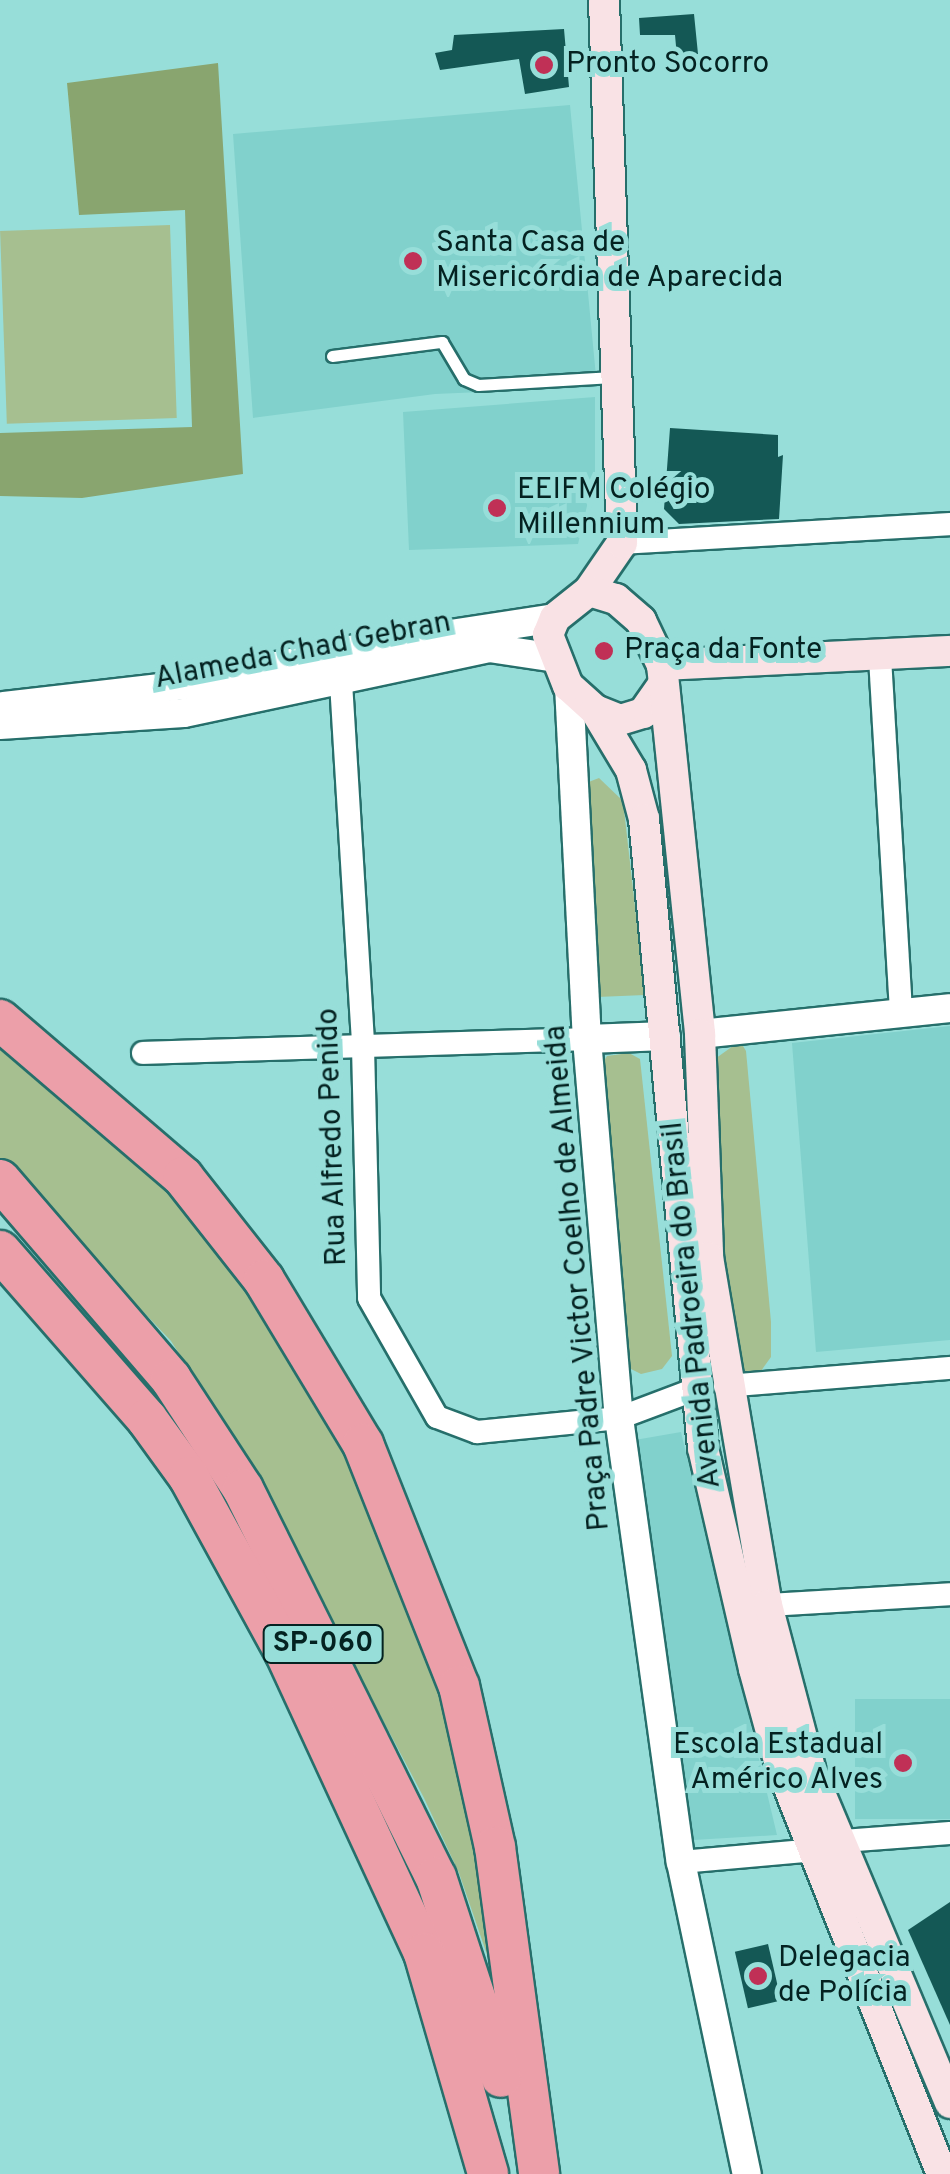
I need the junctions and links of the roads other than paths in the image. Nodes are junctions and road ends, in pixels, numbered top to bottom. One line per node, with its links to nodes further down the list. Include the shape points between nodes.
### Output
1 (604, 0): 3 (main road)
2 (332, 356): 3 (lane, via 442,342 464,379 478,385)
3 (620, 377): 5 (main road)
4 (950, 524): 5 (street)
5 (622, 543): 6 (main road)
6 (589, 591): 7 (main road); 12 (main road, via 616,599 641,621)
7 (555, 618): 9 (main road, via 548,635); 11 (street, Alameda Chad Gebran)
8 (950, 651): 10 (main road)
9 (557, 658): 11 (street, Alameda Chad Gebran, via 489,648); 13 (main road)
10 (880, 658): 12 (main road); 17 (street)
11 (340, 666): 15 (street, Alameda Chad Gebran, via 230,690 184,713); 22 (street, Rua Alfredo Penido)
12 (662, 676): 14 (main road, via 644,712 620,720); 19 (main road, Avenida Padroeira do Brasil)
13 (570, 686): 14 (main road); 21 (street, Praça Padre Victor Coelho de Almeida)
14 (595, 710): 20 (main road, Avenida Padroeira do Brasil, via 630,770 644,819)
15 (1, 716)
16 (950, 1008): 17 (street)
17 (902, 1011): 19 (street)
18 (0, 1020): 37 (highway, via 184,1177 264,1280 363,1444 459,1686 494,1847)
19 (700, 1034): 20 (main road); 27 (main road, Avenida Padroeira do Brasil)
20 (666, 1036): 21 (street); 27 (main road, Avenida Padroeira do Brasil)
21 (588, 1039): 22 (street); 28 (street, Praça Padre Victor Coelho de Almeida)
22 (363, 1047): 23 (street); 28 (street, Rua Alfredo Penido, via 369,1298 438,1417 477,1432)
23 (144, 1053)
24 (0, 1180): 36 (highway, SP-060, via 171,1378 243,1489 436,1877 489,2026)
25 (0, 1251): 35 (highway, SP-060, via 147,1418 189,1478 285,1652 424,1953)
26 (950, 1368): 27 (street, Rua Alfredo Penido)
27 (710, 1388): 28 (street, Rua Alfredo Penido); 30 (main road, Avenida Padroeira do Brasil); 32 (main road, Avenida Padroeira do Brasil, via 754,1669 780,1765)
28 (619, 1418): 33 (street, Praça Padre Victor Coelho de Almeida)
29 (950, 1594): 30 (street)
30 (766, 1605): 32 (main road, Avenida Padroeira do Brasil)
31 (950, 1834): 32 (street)
32 (829, 1846): 33 (street); 34 (main road, Avenida Padroeira do Brasil); 39 (main road, Avenida Padroeira do Brasil)
33 (681, 1862): 38 (street, Praça Padre Victor Coelho de Almeida)
34 (950, 2103)
35 (488, 2174)
36 (520, 2174)
37 (539, 2174)
38 (747, 2174)
39 (942, 2174)

